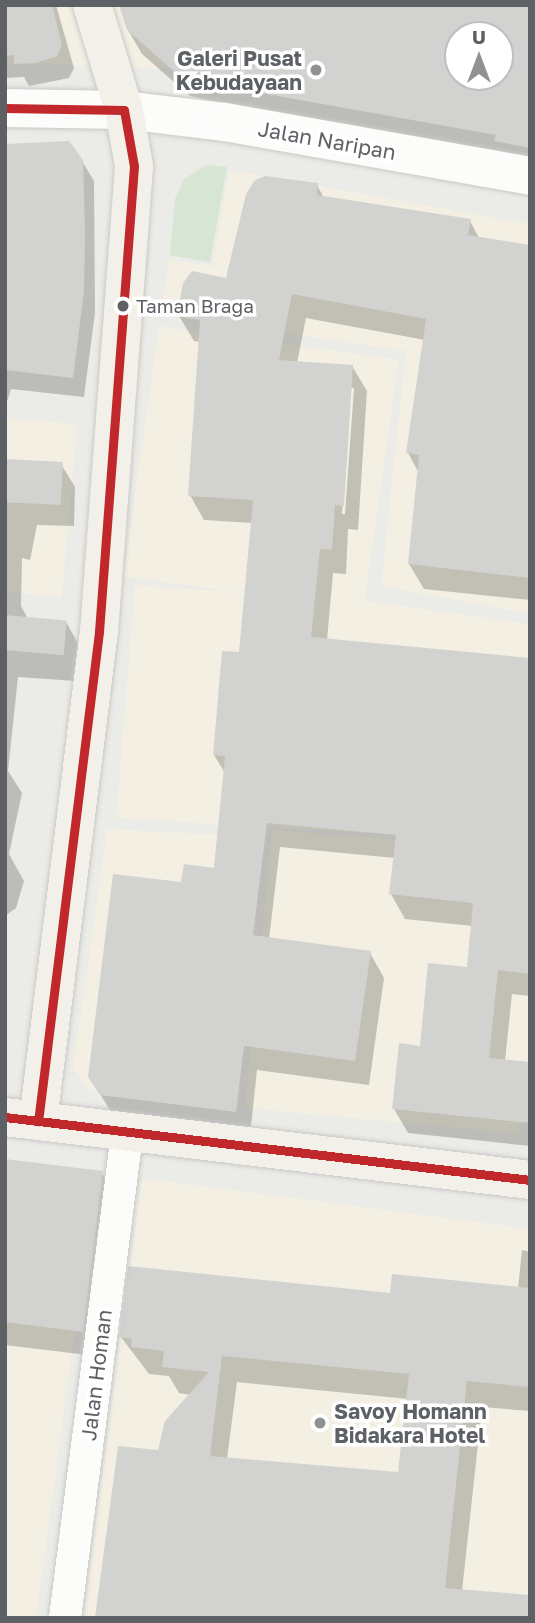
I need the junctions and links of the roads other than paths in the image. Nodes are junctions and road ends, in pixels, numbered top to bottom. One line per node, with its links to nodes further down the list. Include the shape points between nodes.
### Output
1 (92, 5): 3 (main road)
2 (5, 108): 3 (main road, Jalan Naripan)
3 (124, 110): 4 (main road, Jalan Naripan, via 225,122); 5 (main road, via 133,177 99,632)
4 (530, 176)
5 (21, 1119): 6 (main road)
6 (127, 1132): 7 (main road); 8 (street, Jalan Homan)
7 (530, 1180)
8 (65, 1618)

